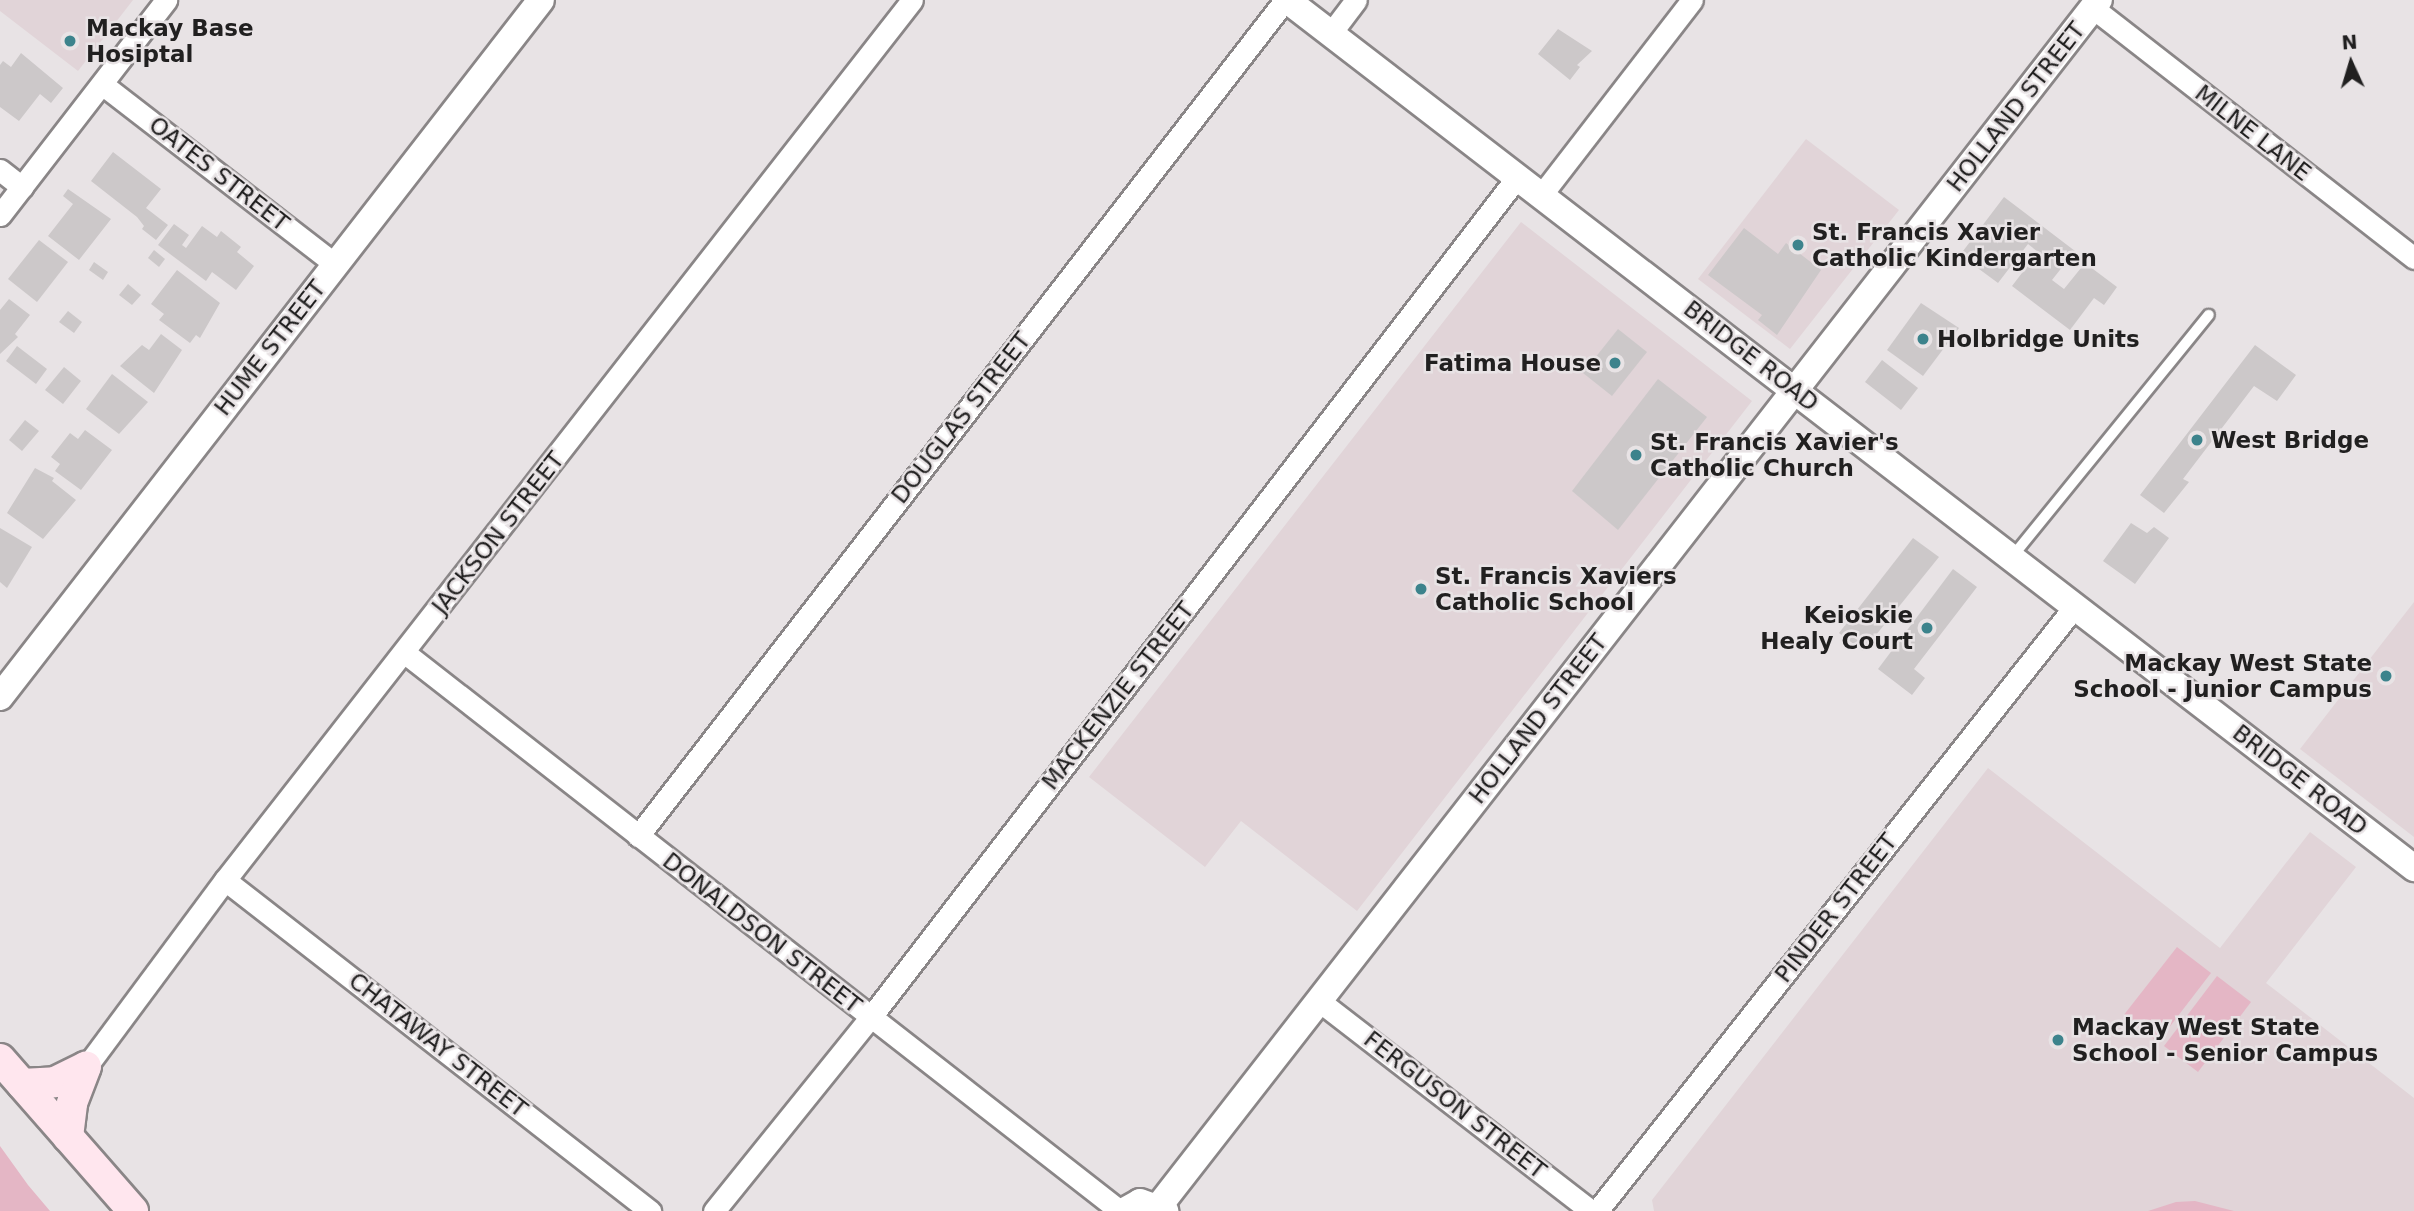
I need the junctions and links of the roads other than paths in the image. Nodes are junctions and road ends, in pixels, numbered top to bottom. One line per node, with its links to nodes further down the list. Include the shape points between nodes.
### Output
1 (166, 0): 9 (street)
2 (541, 0): 16 (street, HUME STREET)
3 (912, 0): 21 (street, JACKSON STREET)
4 (1286, 0): 8 (street, BRIDGE ROAD); 23 (street, DOUGLAS STREET)
5 (1356, 0): 8 (street)
6 (1692, 0): 13 (street)
7 (2096, 4): 15 (street, MILNE LANE); 18 (street, HOLLAND STREET)
8 (1331, 33): 11 (street, BRIDGE ROAD)
9 (102, 84): 12 (street); 16 (street, OATES STREET)
10 (0, 170): 12 (street)
11 (1518, 176): 13 (street, BRIDGE ROAD); 27 (street, MACKENZIE STREET)
12 (22, 187): 14 (street)
13 (1542, 194): 18 (street, BRIDGE ROAD)
14 (0, 215)
15 (2414, 258)
16 (335, 264): 22 (street, HUME STREET)
17 (2209, 316): 19 (lane)
18 (1796, 391): 19 (street, BRIDGE ROAD); 26 (street, HOLLAND STREET)
19 (2012, 557): 20 (street, BRIDGE ROAD)
20 (2075, 606): 24 (street, BRIDGE ROAD); 38 (street, PINDER STREET)
21 (405, 653): 23 (street, DONALDSON STREET); 25 (street, JACKSON STREET)
22 (0, 696)
23 (638, 836): 27 (street, DONALDSON STREET)
24 (2414, 868)
25 (225, 880): 29 (street, JACKSON STREET); 34 (street, CHATAWAY STREET)
26 (1318, 1000): 32 (street, HOLLAND STREET); 37 (street, FERGUSON STREET)
27 (870, 1018): 35 (street, MACKENZIE STREET); 36 (street, DONALDSON STREET)
28 (0, 1059): 30 (main road)
29 (86, 1067): 30 (main road, via 55,1082); 31 (main road, via 72,1103)
30 (22, 1084): 31 (main road)
31 (68, 1137): 33 (main road)
32 (1162, 1209): 36 (street, via 1140,1202)
33 (133, 1211)
34 (650, 1211)
35 (714, 1211)
36 (1122, 1211)
37 (1591, 1211)
38 (1597, 1211)

